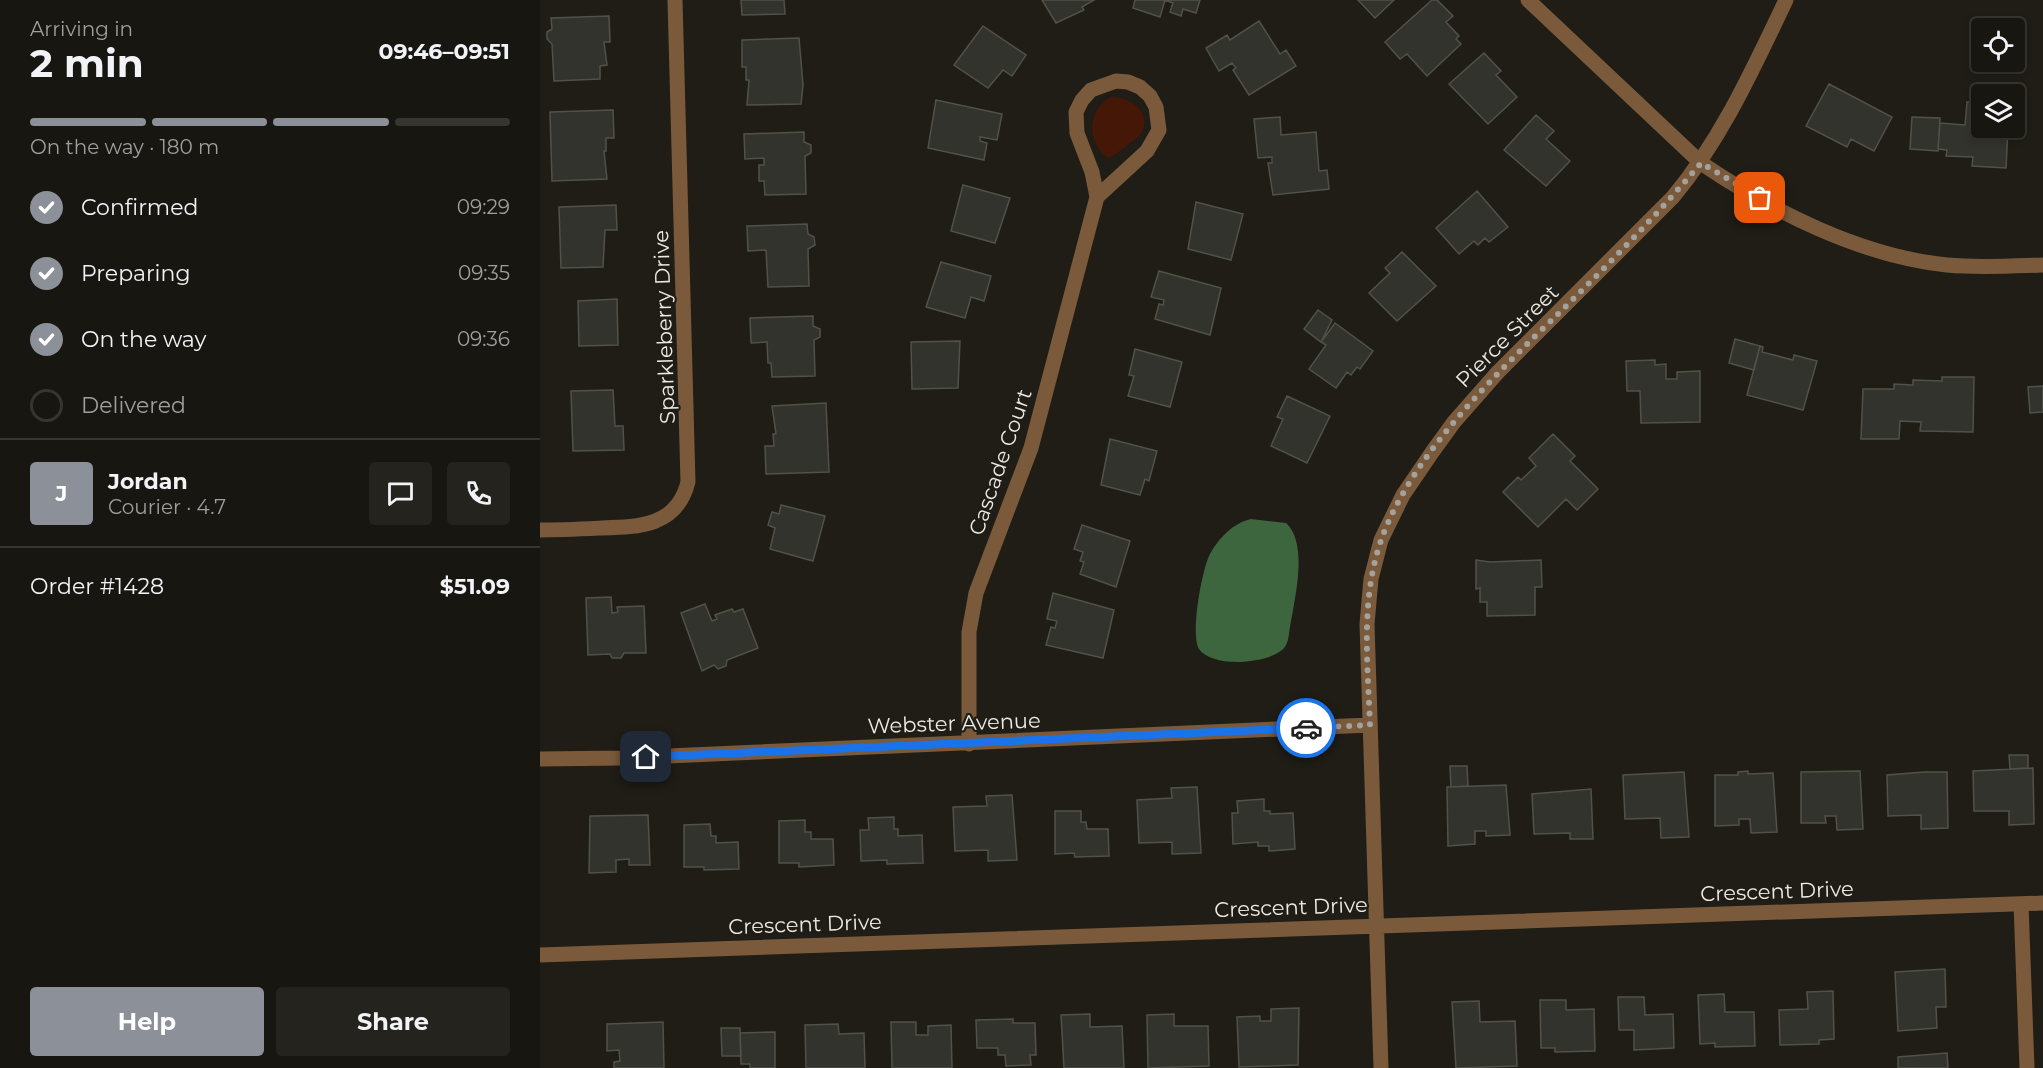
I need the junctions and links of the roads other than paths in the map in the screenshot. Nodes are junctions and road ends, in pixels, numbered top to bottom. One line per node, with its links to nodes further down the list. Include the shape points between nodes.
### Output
1 (675, 0): 7 (street, Sparkleberry Drive, via 688,482 675,509 646,526)
2 (1528, 0): 4 (street)
3 (1786, 0): 4 (street, Pierce Street)
4 (1701, 163): 6 (street, via 1806,222 1867,248 1949,265); 8 (street, Pierce Street, via 1656,214 1476,396 1403,495 1381,540 1371,579 1367,624)
5 (1097, 196): 5 (street, Cascade Court, via 1148,151 1159,130 1150,96 1128,82 1110,82 1091,90 1076,112 1077,133); 9 (street, Cascade Court, via 1034,438 976,593 969,632)
6 (2043, 266)
7 (540, 530)
8 (1370, 725): 9 (street, Webster Avenue); 13 (street, Pierce Street)
9 (969, 744): 10 (street, Webster Avenue)
10 (540, 759)
11 (2043, 903): 12 (street, Crescent Drive)
12 (2021, 904): 13 (street, Crescent Drive); 16 (street)
13 (1376, 925): 14 (street, Crescent Drive); 15 (street, Pierce Street)
14 (540, 955)
15 (1381, 1068)
16 (2027, 1068)

